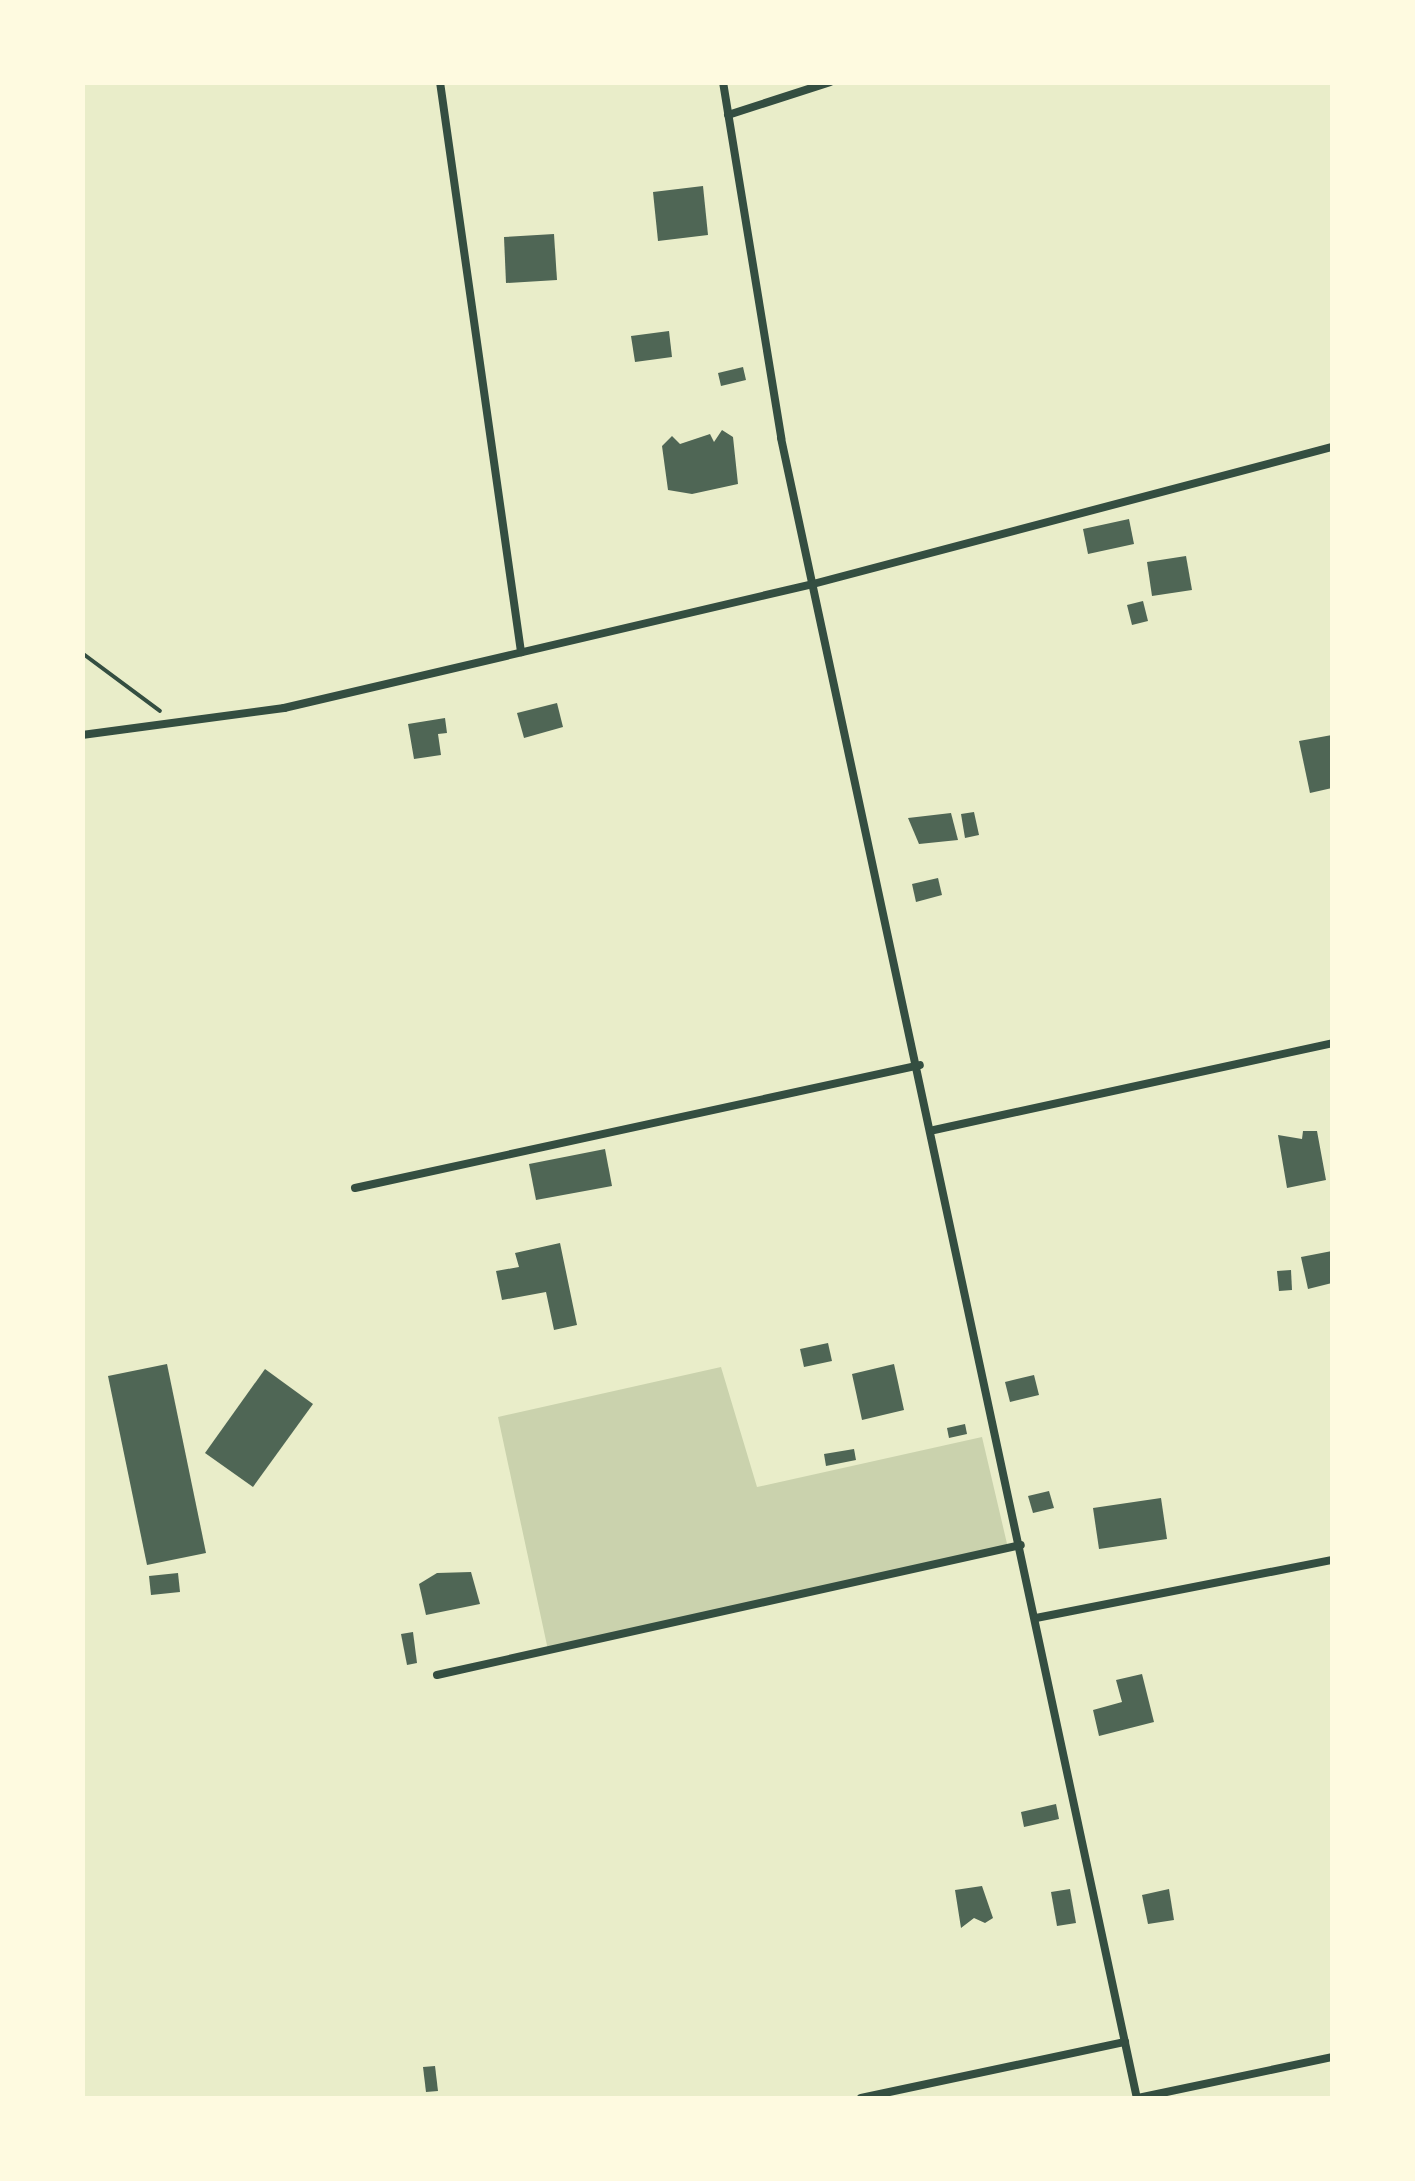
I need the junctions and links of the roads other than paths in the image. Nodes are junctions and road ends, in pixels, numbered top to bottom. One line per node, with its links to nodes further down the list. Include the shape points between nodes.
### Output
1 (440, 82): 7 (street)
2 (723, 82): 4 (street)
3 (830, 82): 4 (street)
4 (728, 114): 6 (street, via 781,438)
5 (1332, 446): 6 (street)
6 (813, 584): 7 (street); 10 (street)
7 (521, 652): 8 (street, via 284,708)
8 (82, 735)
9 (1332, 1043): 11 (street)
10 (920, 1065): 11 (street); 12 (street)
11 (934, 1130): 13 (street)
12 (355, 1188)
13 (1021, 1545): 15 (street); 16 (street)
14 (1332, 1560): 15 (street)
15 (1036, 1618): 17 (street)
16 (436, 1675)
17 (1125, 2042): 19 (street); 20 (street)
18 (1332, 2057): 20 (street)
19 (861, 2098)
20 (1138, 2098)

